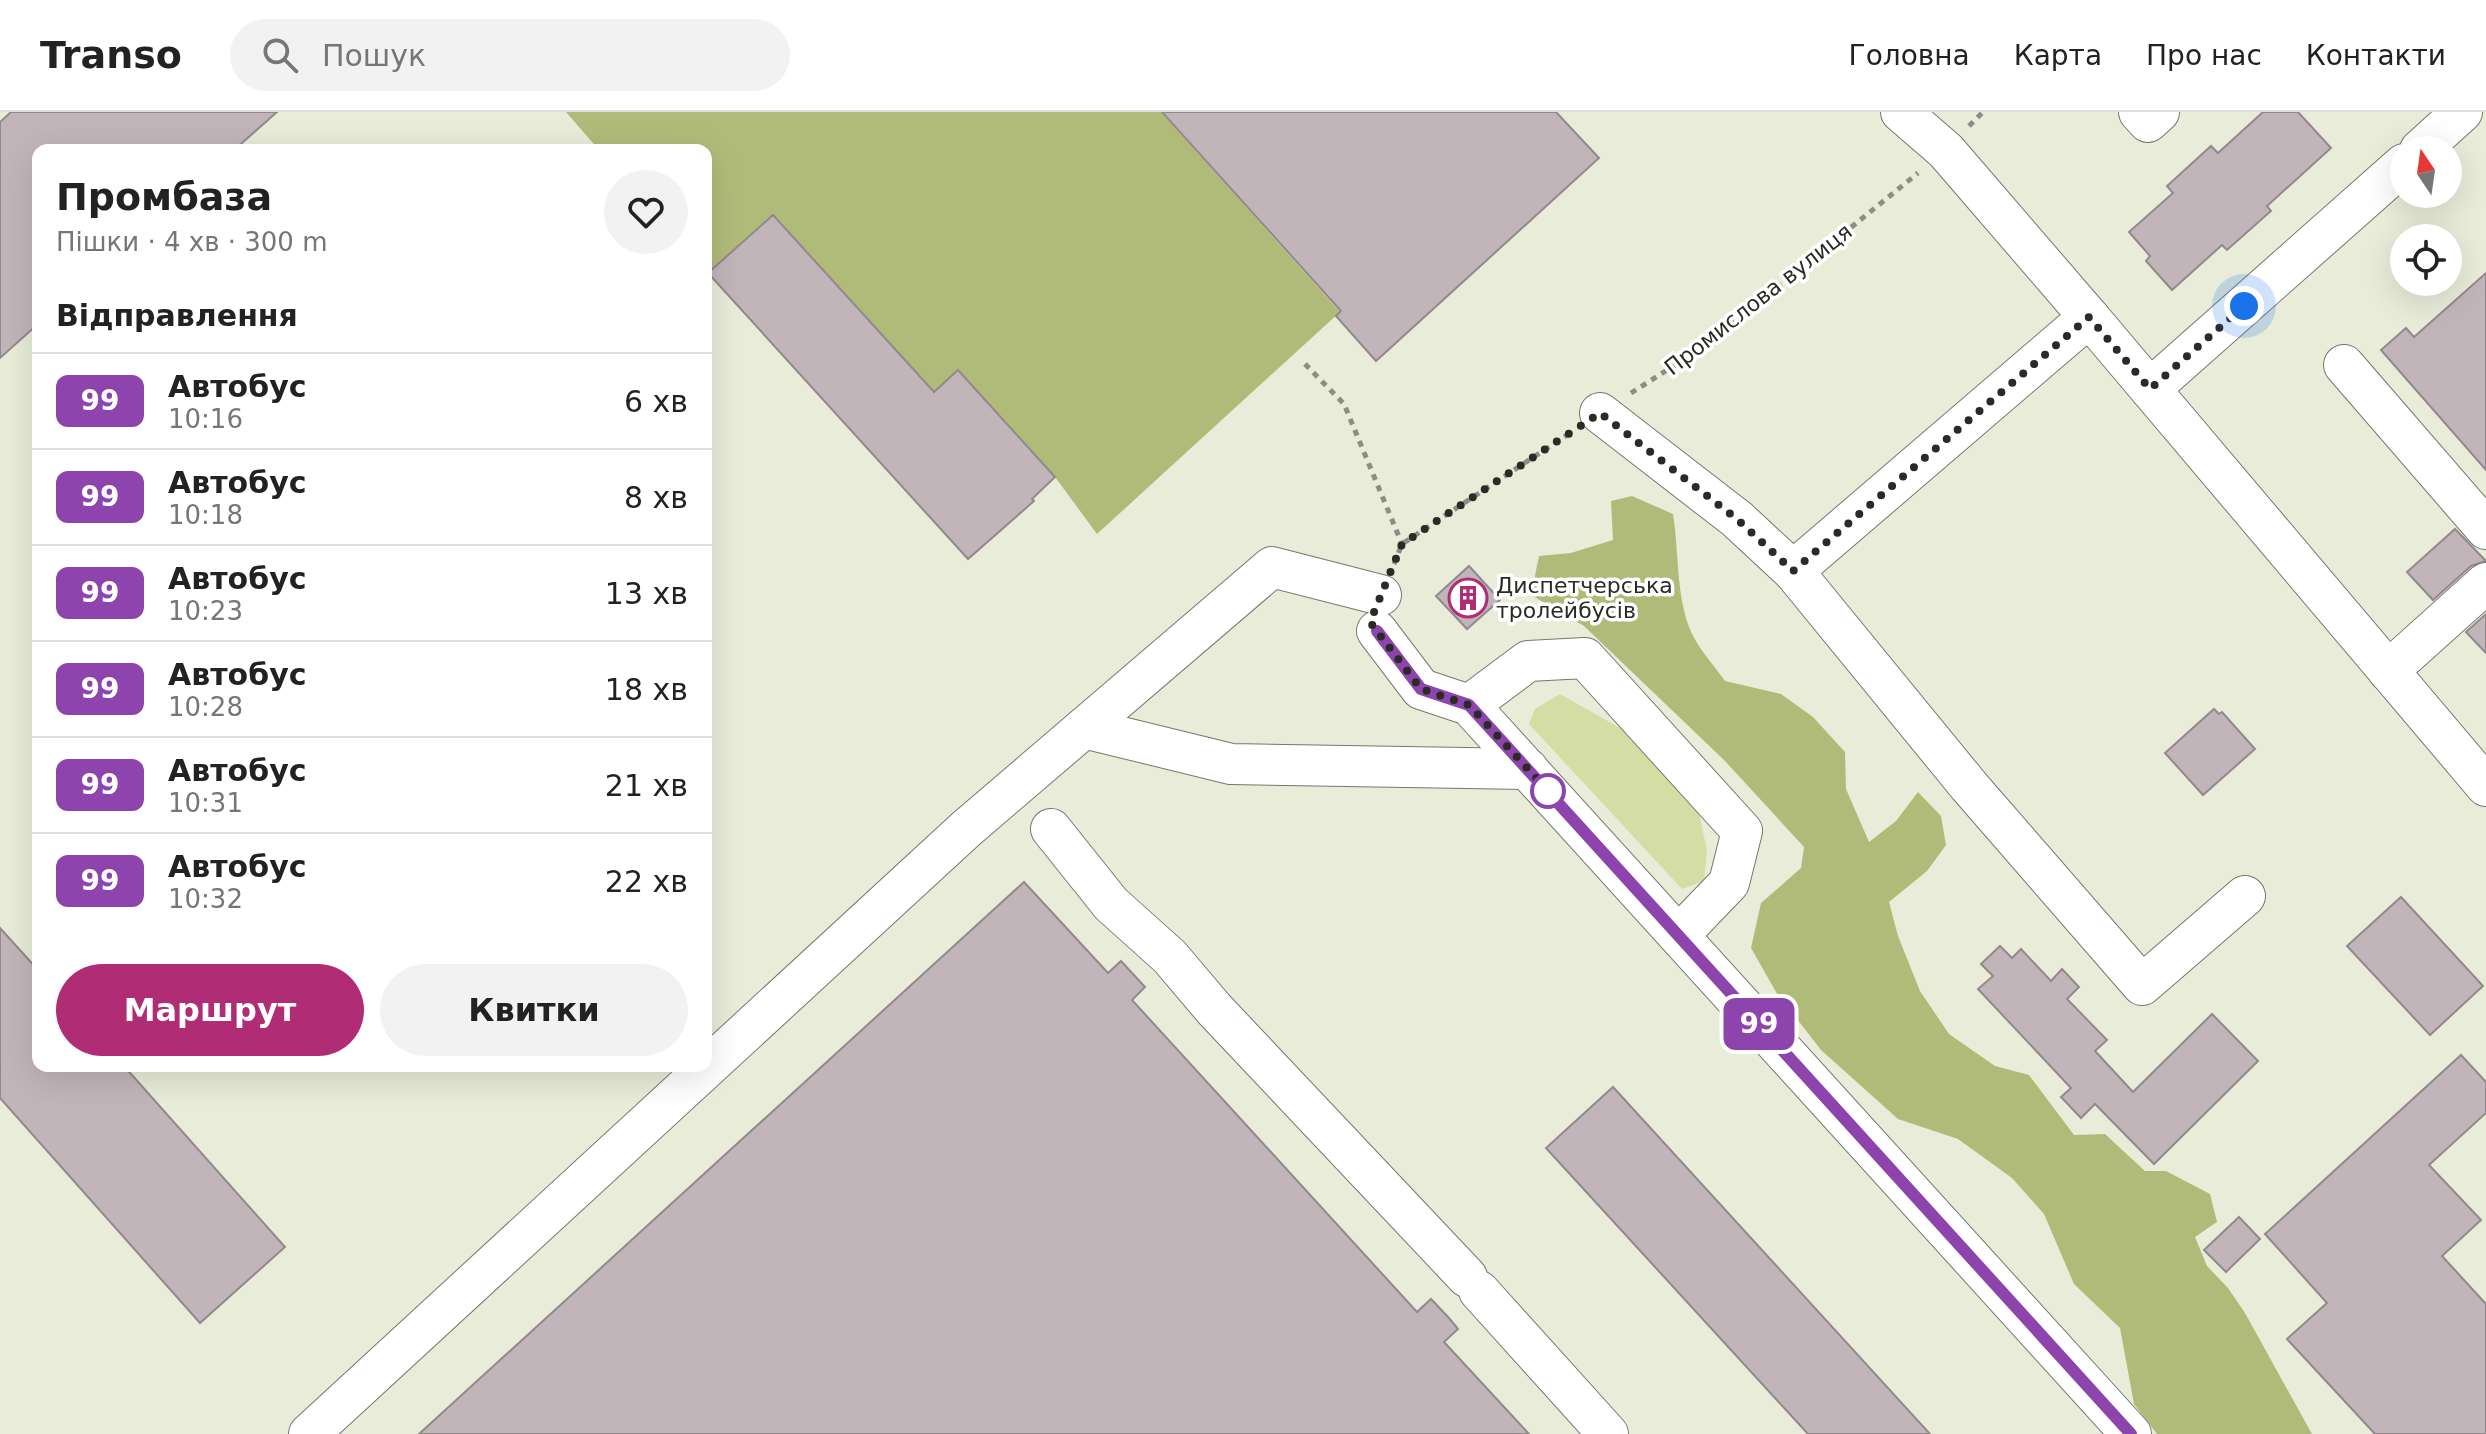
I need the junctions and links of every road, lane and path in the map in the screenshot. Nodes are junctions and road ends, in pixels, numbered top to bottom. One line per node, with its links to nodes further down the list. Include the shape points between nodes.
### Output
1 (1901, 112): 7 (street)
2 (1983, 112): 7 (path, Промислова вулиця)
3 (2139, 112): 4 (street, via 2148,122)
4 (2159, 112)
5 (2462, 112): 6 (street)
6 (2435, 136)
7 (1946, 151): 9 (street); 13 (path, Промислова вулиця, via 1705,346)
8 (2390, 176): 12 (street)
9 (2089, 317): 12 (street); 16 (street)
10 (1305, 364): 15 (path, via 1344,404)
11 (2344, 365): 14 (street)
12 (2150, 389): 19 (street)
13 (1600, 413): 15 (path, Промислова вулиця); 16 (street, via 1737,519)
14 (2486, 529)
15 (1402, 544): 18 (path)
16 (1793, 571): 25 (street, via 1969,786 2142,985)
17 (2486, 583): 19 (street)
18 (1379, 613): 20 (street, via 1421,689); 21 (street, via 1272,567)
19 (2388, 671): 23 (street)
20 (1469, 705): 22 (street); 26 (street, via 1528,661 1585,658 1742,831 1729,883)
21 (1084, 728): 22 (street, via 1231,764); 27 (street)
22 (1528, 769): 26 (street)
23 (2486, 786)
24 (1051, 829): 30 (street, via 1111,904 1170,957)
25 (2245, 896)
26 (1679, 935): 31 (street)
27 (712, 1063)
28 (702, 1072): 29 (street)
29 (309, 1434)
30 (1608, 1434)
31 (2131, 1434)

